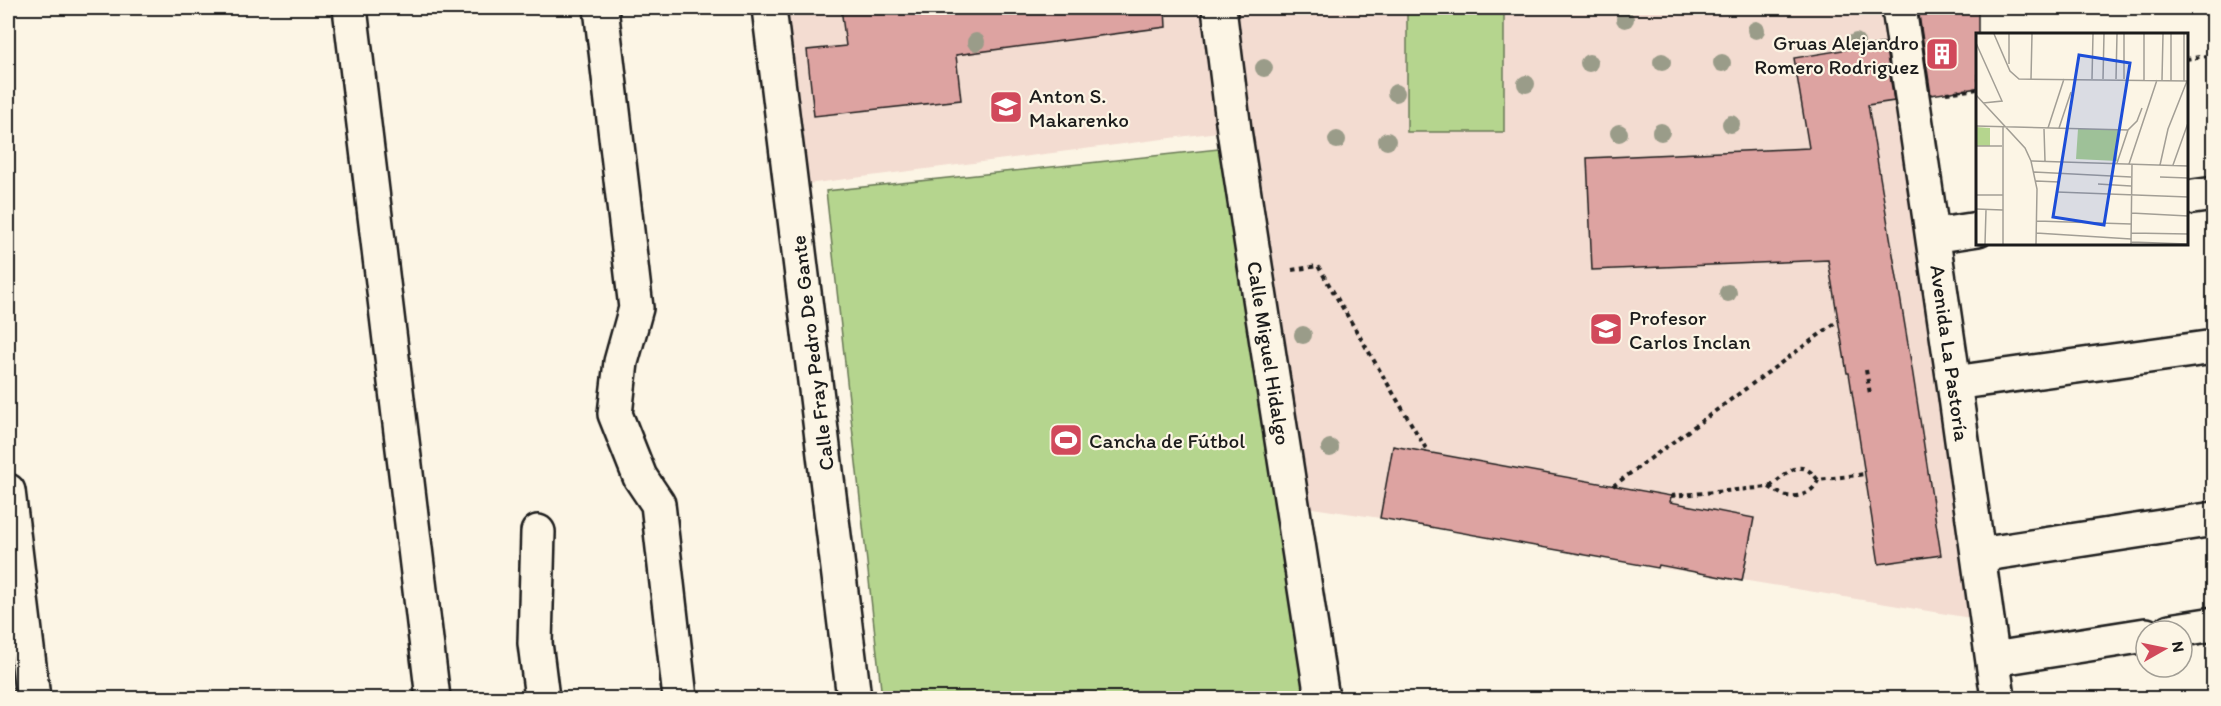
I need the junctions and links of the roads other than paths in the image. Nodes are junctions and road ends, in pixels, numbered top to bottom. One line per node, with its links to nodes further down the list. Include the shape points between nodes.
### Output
1 (350, 8): 21 (street)
2 (601, 8): 23 (street, via 636,308 621,362 615,414 640,477 658,504)
3 (769, 8): 24 (street, Calle Fray Pedro De Gante)
4 (1219, 8): 25 (street, Calle Miguel Hidalgo, via 1240,82)
5 (1899, 8): 9 (street, Avenida La Pastoría)
6 (2214, 194): 7 (street)
7 (2188, 198)
8 (1976, 229): 9 (street)
9 (1933, 236): 11 (street, Avenida La Pastoría)
10 (2214, 347): 11 (street)
11 (1954, 383): 15 (street, Avenida La Pastoría)
12 (8, 491): 20 (street)
13 (2214, 519): 15 (street)
14 (538, 532): 22 (street, via 535,643)
15 (1979, 555): 19 (street, Avenida La Pastoría)
16 (2214, 624): 17 (street)
17 (2194, 627)
18 (2134, 637): 19 (street)
19 (1994, 659): 26 (street, Avenida La Pastoría)
20 (33, 699)
21 (433, 699)
22 (542, 699)
23 (680, 699)
24 (854, 699)
25 (1322, 699)
26 (1998, 699)

